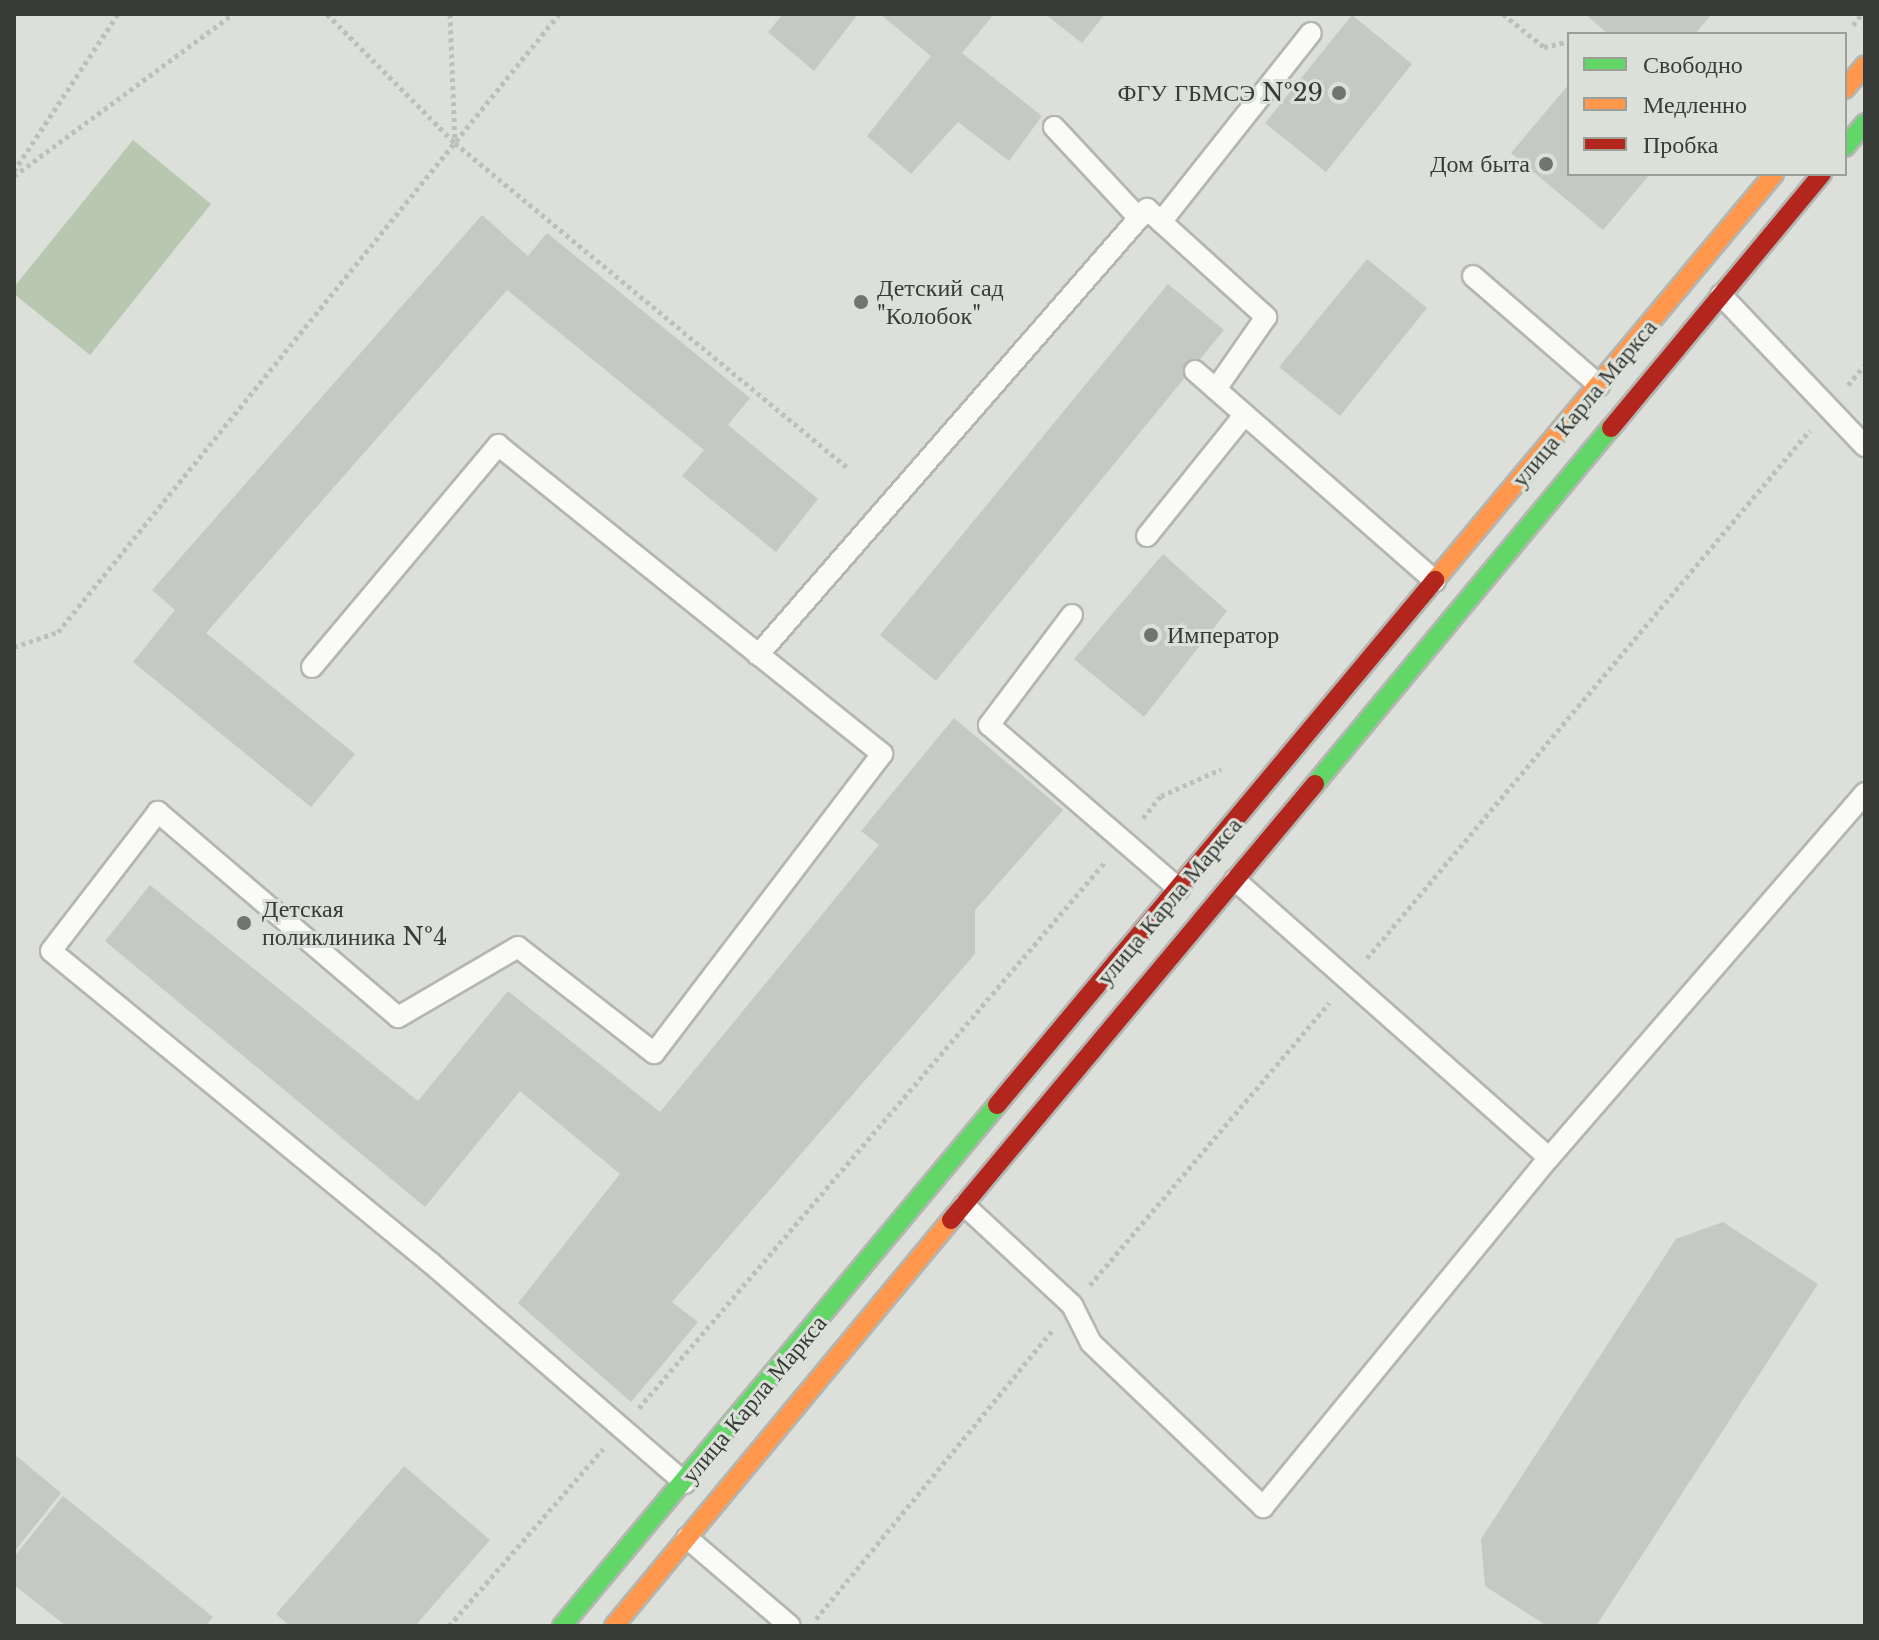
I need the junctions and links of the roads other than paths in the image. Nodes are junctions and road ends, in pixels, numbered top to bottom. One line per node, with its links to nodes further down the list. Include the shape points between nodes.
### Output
1 (1311, 33): 10 (lane)
2 (1865, 65): 3 (street)
3 (1847, 87)
4 (1865, 123): 6 (street)
5 (1054, 127): 9 (lane)
6 (1847, 145)
7 (1772, 176): 14 (street, улица Карла Маркса)
8 (1820, 176): 12 (street, улица Карла Маркса)
9 (1138, 217): 10 (lane, via 1147,209); 21 (lane)
10 (1161, 222): 15 (lane, via 1266,317)
11 (1473, 276): 14 (lane)
12 (1721, 295): 17 (lane); 24 (street, улица Карла Маркса)
13 (1195, 371): 15 (lane)
14 (1599, 385): 19 (street, улица Карла Маркса)
15 (1216, 389): 16 (lane)
16 (1245, 414): 18 (lane); 19 (lane)
17 (1865, 446)
18 (1147, 536)
19 (1435, 581): 25 (street, улица Карла Маркса)
20 (1072, 615): 25 (lane, via 989,725)
21 (758, 655): 22 (lane, via 498,445); 28 (lane, via 882,754 654,1053 518,947 398,1017 158,812 51,951 431,1263)
22 (312, 667)
23 (1865, 793): 26 (lane)
24 (1235, 880): 26 (lane); 27 (street, улица Карла Маркса)
25 (1179, 889): 28 (street, улица Карла Маркса)
26 (1549, 1158): 27 (lane, via 1263,1507 1091,1343 1072,1305)
27 (964, 1205): 29 (street, улица Карла Маркса)
28 (685, 1483): 30 (street, улица Карла Маркса)
29 (687, 1538): 31 (street, улица Карла Маркса); 32 (lane)
30 (562, 1626)
31 (614, 1626)
32 (790, 1626)

